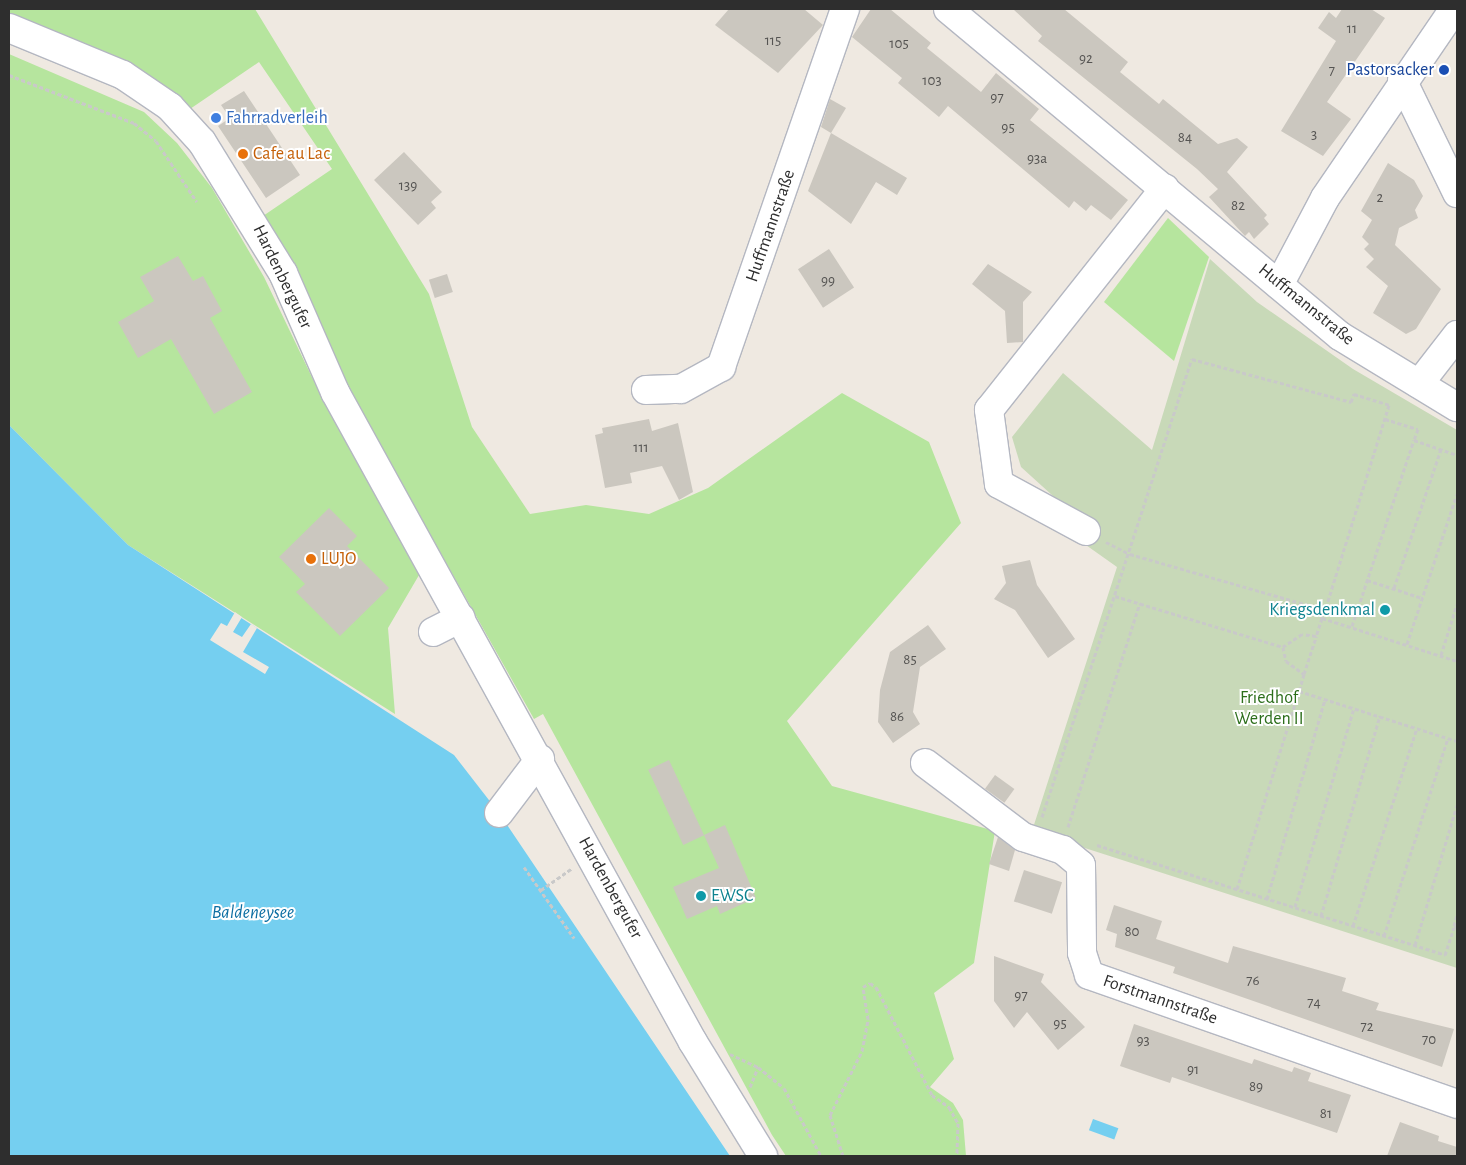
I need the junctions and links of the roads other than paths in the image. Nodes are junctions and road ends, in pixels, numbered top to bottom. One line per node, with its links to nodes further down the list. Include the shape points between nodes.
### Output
1 (845, 9): 11 (street, Huffmannstraße, via 721,368 681,389)
2 (948, 9): 6 (street, Huffmannstraße)
3 (1454, 9): 5 (street)
4 (9, 28): 14 (street, Hardenbergufer, via 122,75 170,107 202,142 283,273 335,392)
5 (1402, 80): 7 (street); 8 (street, via 1325,198)
6 (1165, 188): 8 (street, Huffmannstraße); 13 (street, via 988,410 999,484)
7 (1457, 193)
8 (1279, 285): 10 (street, Huffmannstraße, via 1340,336)
9 (1457, 335): 10 (street)
10 (1418, 384): 12 (street, Huffmannstraße)
11 (646, 390)
12 (1457, 407)
13 (1086, 531)
14 (462, 618): 15 (street); 16 (street, Hardenbergufer)
15 (433, 632)
16 (540, 759): 18 (street); 20 (street, Hardenbergufer, via 693,1042)
17 (925, 763): 19 (street, Forstmannstraße, via 1023,837 1063,850 1081,865 1082,953 1089,975)
18 (499, 813)
19 (1457, 1104)
20 (764, 1156)

